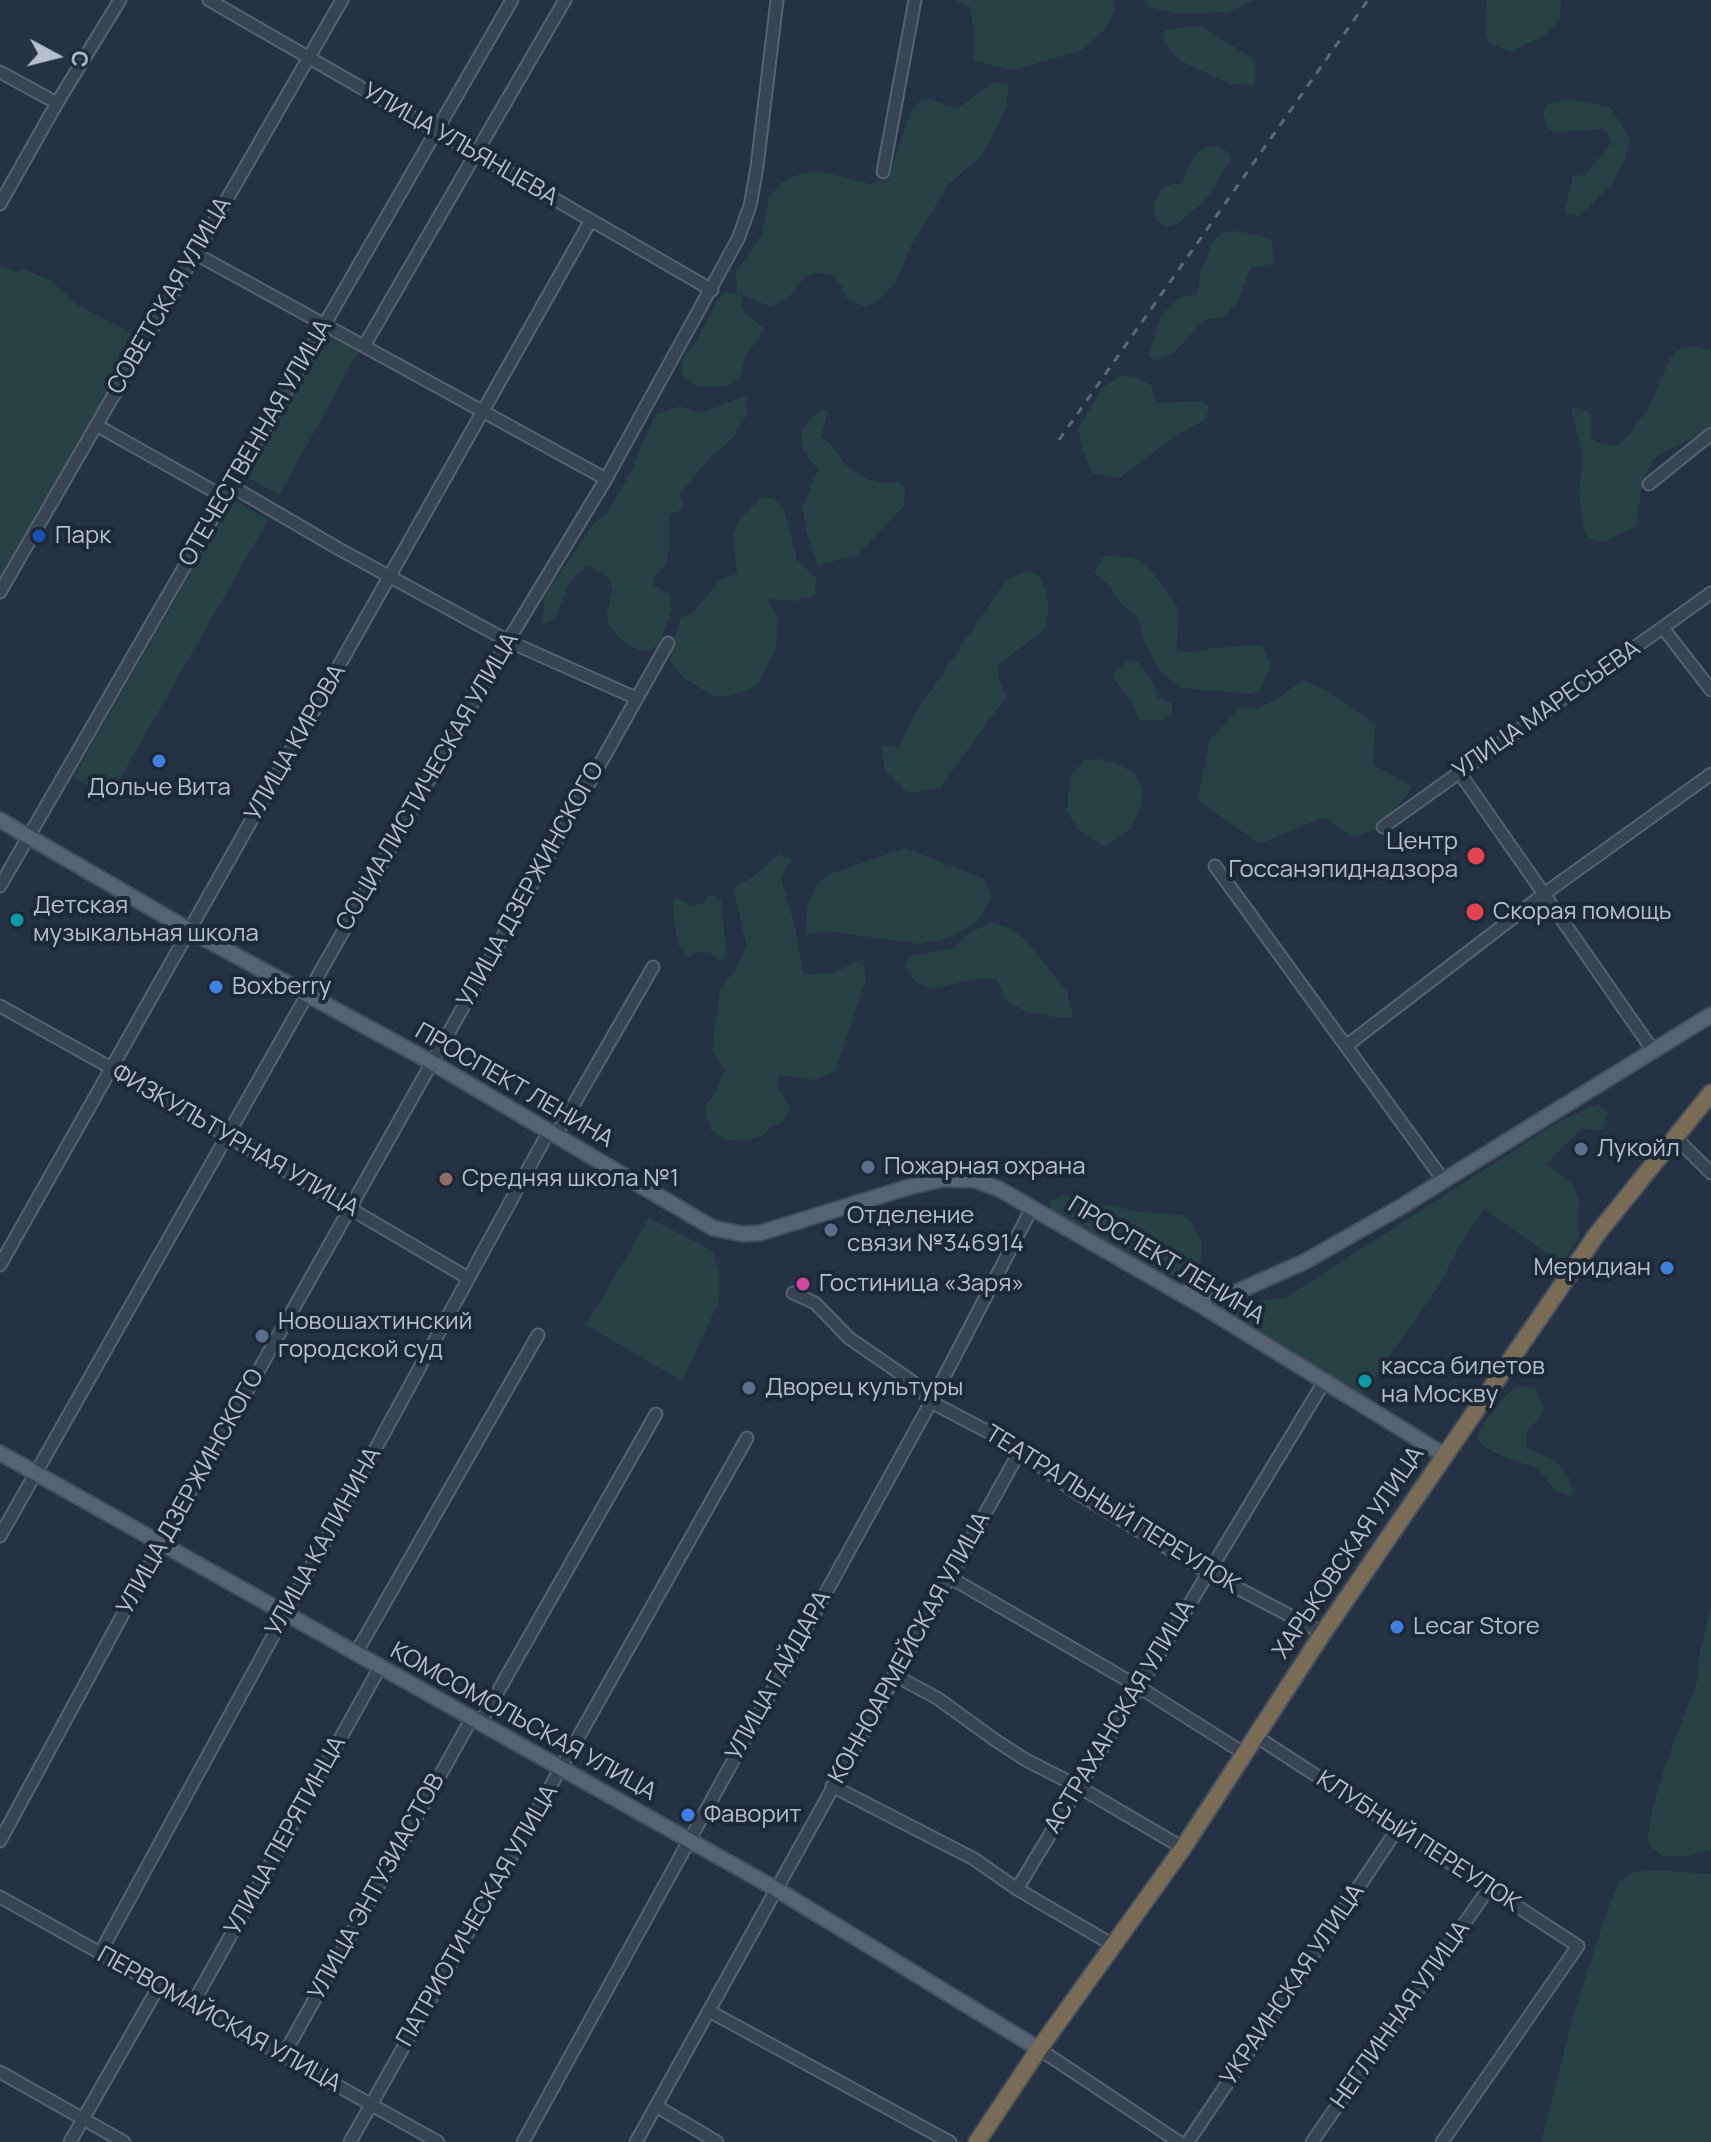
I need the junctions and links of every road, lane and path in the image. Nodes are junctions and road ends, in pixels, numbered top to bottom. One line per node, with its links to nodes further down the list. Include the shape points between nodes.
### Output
1 (120, 0): 10 (street)
2 (209, 0): 8 (street, УЛИЦА УЛЬЯНЦЕВА)
3 (342, 0): 8 (street, СОВЕТСКАЯ УЛИЦА)
4 (512, 0): 11 (street, ОТЕЧЕСТВЕННАЯ УЛИЦА)
5 (565, 0): 12 (street, ОТЕЧЕСТВЕННАЯ УЛИЦА)
6 (777, 0): 17 (street, СОЦИАЛИСТИЧЕСКАЯ УЛИЦА, via 750,206)
7 (915, 0): 13 (street)
8 (308, 57): 11 (street, УЛИЦА УЛЬЯНЦЕВА); 16 (street, СОВЕТСКАЯ УЛИЦА)
9 (0, 72): 10 (street)
10 (57, 103): 14 (street)
11 (437, 131): 12 (street, УЛИЦА УЛЬЯНЦЕВА); 18 (street, ОТЕЧЕСТВЕННАЯ УЛИЦА)
12 (477, 154): 15 (street, УЛИЦА УЛЬЯНЦЕВА); 19 (street, ОТЕЧЕСТВЕННАЯ УЛИЦА)
13 (883, 172)
14 (0, 204)
15 (591, 220): 17 (street, УЛИЦА УЛЬЯНЦЕВА); 20 (street, УЛИЦА КИРОВА)
16 (194, 253): 18 (street); 21 (street, СОВЕТСКАЯ УЛИЦА)
17 (712, 290): 23 (street, СОЦИАЛИСТИЧЕСКАЯ УЛИЦА)
18 (325, 325): 19 (street); 25 (street, ОТЕЧЕСТВЕННАЯ УЛИЦА)
19 (364, 346): 20 (street)
20 (483, 412): 23 (street); 26 (street, УЛИЦА КИРОВА)
21 (96, 425): 25 (street); 27 (street, СОВЕТСКАЯ УЛИЦА)
22 (1711, 434): 24 (street)
23 (606, 479): 30 (street, СОЦИАЛИСТИЧЕСКАЯ УЛИЦА)
24 (1649, 484)
25 (228, 491): 26 (street); 38 (street, ОТЕЧЕСТВЕННАЯ УЛИЦА)
26 (391, 577): 30 (street); 42 (street, УЛИЦА КИРОВА)
27 (0, 592)
28 (1711, 593): 29 (street, УЛИЦА МАРЕСЬЕВА)
29 (1663, 628): 32 (street); 34 (street, УЛИЦА МАРЕСЬЕВА)
30 (508, 641): 33 (street); 44 (street, СОЦИАЛИСТИЧЕСКАЯ УЛИЦА)
31 (668, 643): 33 (street, УЛИЦА ДЗЕРЖИНСКОГО)
32 (1711, 690)
33 (636, 698): 49 (street, УЛИЦА ДЗЕРЖИНСКОГО)
34 (1459, 772): 37 (street, УЛИЦА МАРЕСЬЕВА); 41 (street)
35 (1711, 774): 41 (street)
36 (0, 820): 38 (main road, ПРОСПЕКТ ЛЕНИНА)
37 (1383, 827)
38 (27, 837): 40 (street, ОТЕЧЕСТВЕННАЯ УЛИЦА); 42 (main road, ПРОСПЕКТ ЛЕНИНА)
39 (1215, 866): 47 (street)
40 (0, 886)
41 (1544, 894): 47 (street); 48 (street)
42 (189, 930): 44 (main road, ПРОСПЕКТ ЛЕНИНА); 50 (street, УЛИЦА КИРОВА)
43 (653, 967): 52 (street, УЛИЦА КАЛИНИНА)
44 (307, 995): 49 (main road, ПРОСПЕКТ ЛЕНИНА); 53 (street, СОЦИАЛИСТИЧЕСКАЯ УЛИЦА)
45 (0, 1006): 50 (street, ФИЗКУЛЬТУРНАЯ УЛИЦА)
46 (1711, 1015): 48 (main road)
47 (1346, 1046): 56 (street)
48 (1654, 1052): 56 (main road)
49 (431, 1062): 52 (main road, ПРОСПЕКТ ЛЕНИНА); 57 (street, УЛИЦА ДЗЕРЖИНСКОГО)
50 (113, 1069): 53 (street, ФИЗКУЛЬТУРНАЯ УЛИЦА); 59 (street, УЛИЦА КИРОВА)
51 (1711, 1093): 54 (highway, ХАРЬКОВСКАЯ УЛИЦА)
52 (553, 1133): 58 (main road, ПРОСПЕКТ ЛЕНИНА, via 713,1228 743,1234 943,1179 975,1180); 60 (street, УЛИЦА КАЛИНИНА)
53 (226, 1135): 57 (street, ФИЗКУЛЬТУРНАЯ УЛИЦА); 71 (street, СОЦИАЛИСТИЧЕСКАЯ УЛИЦА)
54 (1674, 1136): 55 (street); 70 (highway, ХАРЬКОВСКАЯ УЛИЦА, via 1597,1234)
55 (1711, 1173)
56 (1444, 1181): 61 (main road, via 1356,1234 1255,1285 1232,1294)
57 (350, 1208): 60 (street, ФИЗКУЛЬТУРНАЯ УЛИЦА); 73 (street, УЛИЦА ДЗЕРЖИНСКОГО)
58 (1032, 1208): 61 (main road, ПРОСПЕКТ ЛЕНИНА); 65 (street, УЛИЦА ГАЙДАРА)
59 (0, 1265)
60 (468, 1278): 76 (street, УЛИЦА КАЛИНИНА)
61 (1174, 1290): 64 (main road, ПРОСПЕКТ ЛЕНИНА)
62 (793, 1293): 65 (street, ТЕАТРАЛЬНЫЙ ПЕРЕУЛОК, via 815,1303 849,1338 917,1385)
63 (538, 1335): 78 (street)
64 (1324, 1382): 70 (main road, ПРОСПЕКТ ЛЕНИНА); 74 (street, АСТРАХАНСКАЯ УЛИЦА)
65 (931, 1402): 68 (street, ТЕАТРАЛЬНЫЙ ПЕРЕУЛОК); 89 (street, УЛИЦА ГАЙДАРА)
66 (656, 1414): 82 (street, УЛИЦА ЭНТУЗИАСТОВ)
67 (747, 1438): 85 (street, ПАТРИОТИЧЕСКАЯ УЛИЦА)
68 (1021, 1449): 74 (street, ТЕАТРАЛЬНЫЙ ПЕРЕУЛОК, via 1074,1491); 75 (street, КОННОАРМЕЙСКАЯ УЛИЦА)
69 (0, 1453): 71 (main road, КОМСОМОЛЬСКАЯ УЛИЦА)
70 (1444, 1455): 77 (highway, ХАРЬКОВСКАЯ УЛИЦА)
71 (35, 1473): 72 (street, СОЦИАЛИСТИЧЕСКАЯ УЛИЦА); 73 (main road, КОМСОМОЛЬСКАЯ УЛИЦА)
72 (0, 1536)
73 (161, 1544): 76 (main road, КОМСОМОЛЬСКАЯ УЛИЦА); 90 (street, УЛИЦА ДЗЕРЖИНСКОГО)
74 (1207, 1572): 77 (street, ТЕАТРАЛЬНЫЙ ПЕРЕУЛОК); 81 (street, АСТРАХАНСКАЯ УЛИЦА)
75 (951, 1578): 80 (street, КОННОАРМЕЙСКАЯ УЛИЦА); 81 (street)
76 (285, 1613): 78 (main road, КОМСОМОЛЬСКАЯ УЛИЦА); 97 (street, УЛИЦА КАЛИНИНА)
77 (1323, 1633): 83 (highway, ХАРЬКОВСКАЯ УЛИЦА)
78 (356, 1653): 79 (main road, КОМСОМОЛЬСКАЯ УЛИЦА)
79 (380, 1667): 82 (main road, КОМСОМОЛЬСКАЯ УЛИЦА); 99 (street, УЛИЦА ПЕРЯТИНЦА)
80 (894, 1675): 86 (street, КОННОАРМЕЙСКАЯ УЛИЦА); 87 (street, via 1026,1760)
81 (1139, 1687): 84 (street); 87 (street, АСТРАХАНСКАЯ УЛИЦА)
82 (476, 1721): 85 (main road, КОМСОМОЛЬСКАЯ УЛИЦА); 102 (street, УЛИЦА ЭНТУЗИАСТОВ)
83 (1257, 1737): 84 (highway, ХАРЬКОВСКАЯ УЛИЦА); 88 (street, КЛУБНЫЙ ПЕРЕУЛОК)
84 (1245, 1754): 91 (highway, ХАРЬКОВСКАЯ УЛИЦА)
85 (562, 1769): 89 (main road, КОМСОМОЛЬСКАЯ УЛИЦА); 104 (street, ПАТРИОТИЧЕСКАЯ УЛИЦА)
86 (832, 1786): 93 (street, КОННОАРМЕЙСКАЯ УЛИЦА); 94 (street, via 974,1859)
87 (1079, 1787): 91 (street); 94 (street, АСТРАХАНСКАЯ УЛИЦА)
88 (1398, 1828): 92 (street, КЛУБНЫЙ ПЕРЕУЛОК); 118 (street, УКРАИНСКАЯ УЛИЦА)
89 (689, 1840): 93 (main road, КОМСОМОЛЬСКАЯ УЛИЦА); 111 (street, УЛИЦА ГАЙДАРА)
90 (0, 1841)
91 (1183, 1848): 96 (highway, ХАРЬКОВСКАЯ УЛИЦА)
92 (1489, 1888): 119 (street, НЕГЛИННАЯ УЛИЦА); 120 (street, КЛУБНЫЙ ПЕРЕУЛОК, via 1578,1946)
93 (776, 1889): 100 (street, КОННОАРМЕЙСКАЯ УЛИЦА); 101 (main road, КОМСОМОЛЬСКАЯ УЛИЦА)
94 (1017, 1889): 96 (street)
95 (0, 1897): 97 (street, ПЕРВОМАЙСКАЯ УЛИЦА)
96 (1113, 1945): 101 (highway, ХАРЬКОВСКАЯ УЛИЦА)
97 (100, 1953): 98 (street, ПЕРВОМАЙСКАЯ УЛИЦА)
98 (159, 1986): 99 (street, ПЕРВОМАЙСКАЯ УЛИЦА); 106 (street)
99 (192, 2005): 102 (street, ПЕРВОМАЙСКАЯ УЛИЦА)
100 (709, 2011): 105 (street, КОННОАРМЕЙСКАЯ УЛИЦА); 114 (street)
101 (1039, 2049): 115 (highway, ХАРЬКОВСКАЯ УЛИЦА, via 1013,2074); 116 (highway, ХАРЬКОВСКАЯ УЛИЦА); 117 (street, КОМСОМОЛЬСКАЯ УЛИЦА)
102 (283, 2056): 104 (street, ПЕРВОМАЙСКАЯ УЛИЦА)
103 (0, 2072): 106 (street)
104 (371, 2105): 109 (street, ПАТРИОТИЧЕСКАЯ УЛИЦА); 110 (street, ПЕРВОМАЙСКАЯ УЛИЦА)
105 (656, 2106): 112 (street, КОННОАРМЕЙСКАЯ УЛИЦА); 113 (street)
106 (83, 2119): 107 (street); 108 (street)
107 (70, 2142)
108 (124, 2142)
109 (350, 2142)
110 (438, 2142)
111 (523, 2142)
112 (636, 2142)
113 (717, 2142)
114 (950, 2142)
115 (964, 2142)
116 (977, 2142)
117 (1179, 2142)
118 (1188, 2142)
119 (1312, 2142)
120 (1442, 2142)

